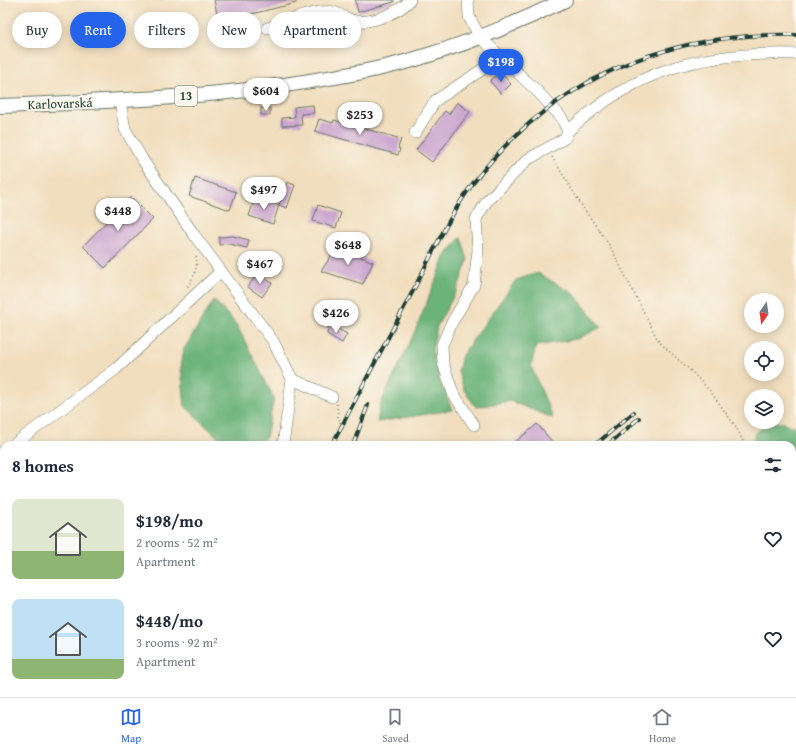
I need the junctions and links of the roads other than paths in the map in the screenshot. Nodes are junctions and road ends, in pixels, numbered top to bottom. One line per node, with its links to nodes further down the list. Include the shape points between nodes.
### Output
1 (410, 0): 4 (street, via 393,14 361,21 349,20 337,11 319,12)
2 (468, 0): 5 (street, via 469,17)
3 (565, 0): 5 (main road, 13)
4 (267, 28)
5 (480, 38): 7 (street); 8 (main road, 13, via 356,74 220,94)
6 (796, 54): 10 (street, via 721,56 670,67 632,85 589,112)
7 (500, 57): 10 (street, via 539,93 561,117); 11 (street, via 435,101)
8 (120, 101): 9 (main road, Karlovarská / 13); 12 (street, via 125,129 142,159)
9 (0, 106)
10 (568, 131): 15 (street, via 566,138 527,160 487,201 476,219 478,250 474,285 451,324 442,346 443,363 453,393)
11 (415, 133)
12 (221, 272): 13 (street, via 274,341); 16 (street, via 116,369)
13 (292, 379): 14 (street); 17 (street)
14 (332, 397)
15 (474, 425)
16 (18, 441)
17 (283, 441)

